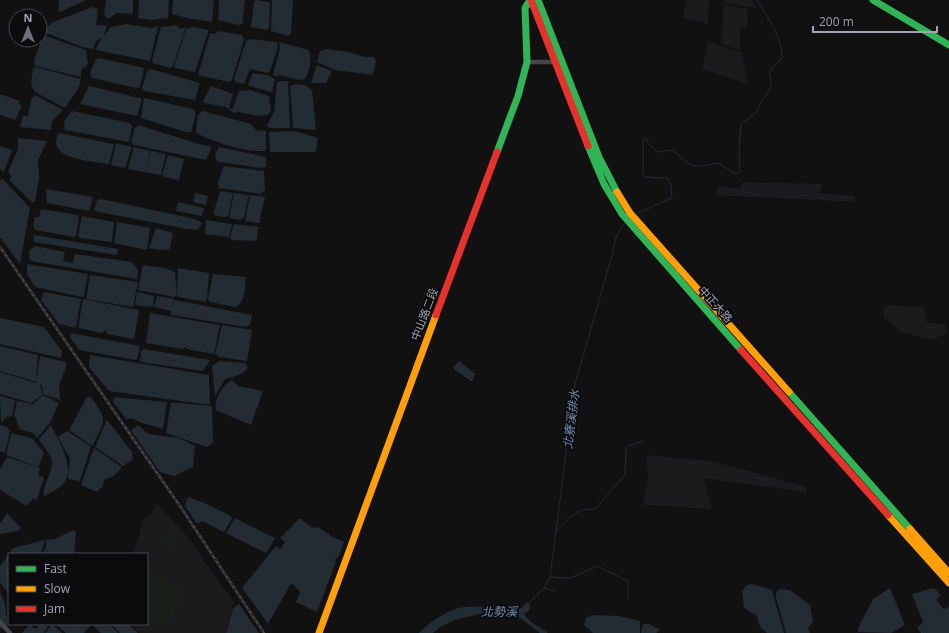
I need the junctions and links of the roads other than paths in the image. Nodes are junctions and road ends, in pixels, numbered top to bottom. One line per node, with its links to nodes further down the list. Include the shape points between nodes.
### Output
1 (531, 0): 5 (main road, 中山路二段, via 525,8); 6 (main road, 中正大路)
2 (538, 0): 7 (main road, 中正大路, via 599,157 622,202)
3 (873, 0): 4 (main road)
4 (949, 45)
5 (528, 62): 6 (street); 12 (main road, 中山路二段, via 518,96)
6 (556, 62): 7 (main road, 中正大路, via 604,184 622,214 836,458)
7 (874, 494): 8 (main road, 中正大路); 9 (main road, 中正大路)
8 (949, 573)
9 (949, 583)
10 (0, 622): 11 (street)
11 (10, 633)
12 (319, 633)

